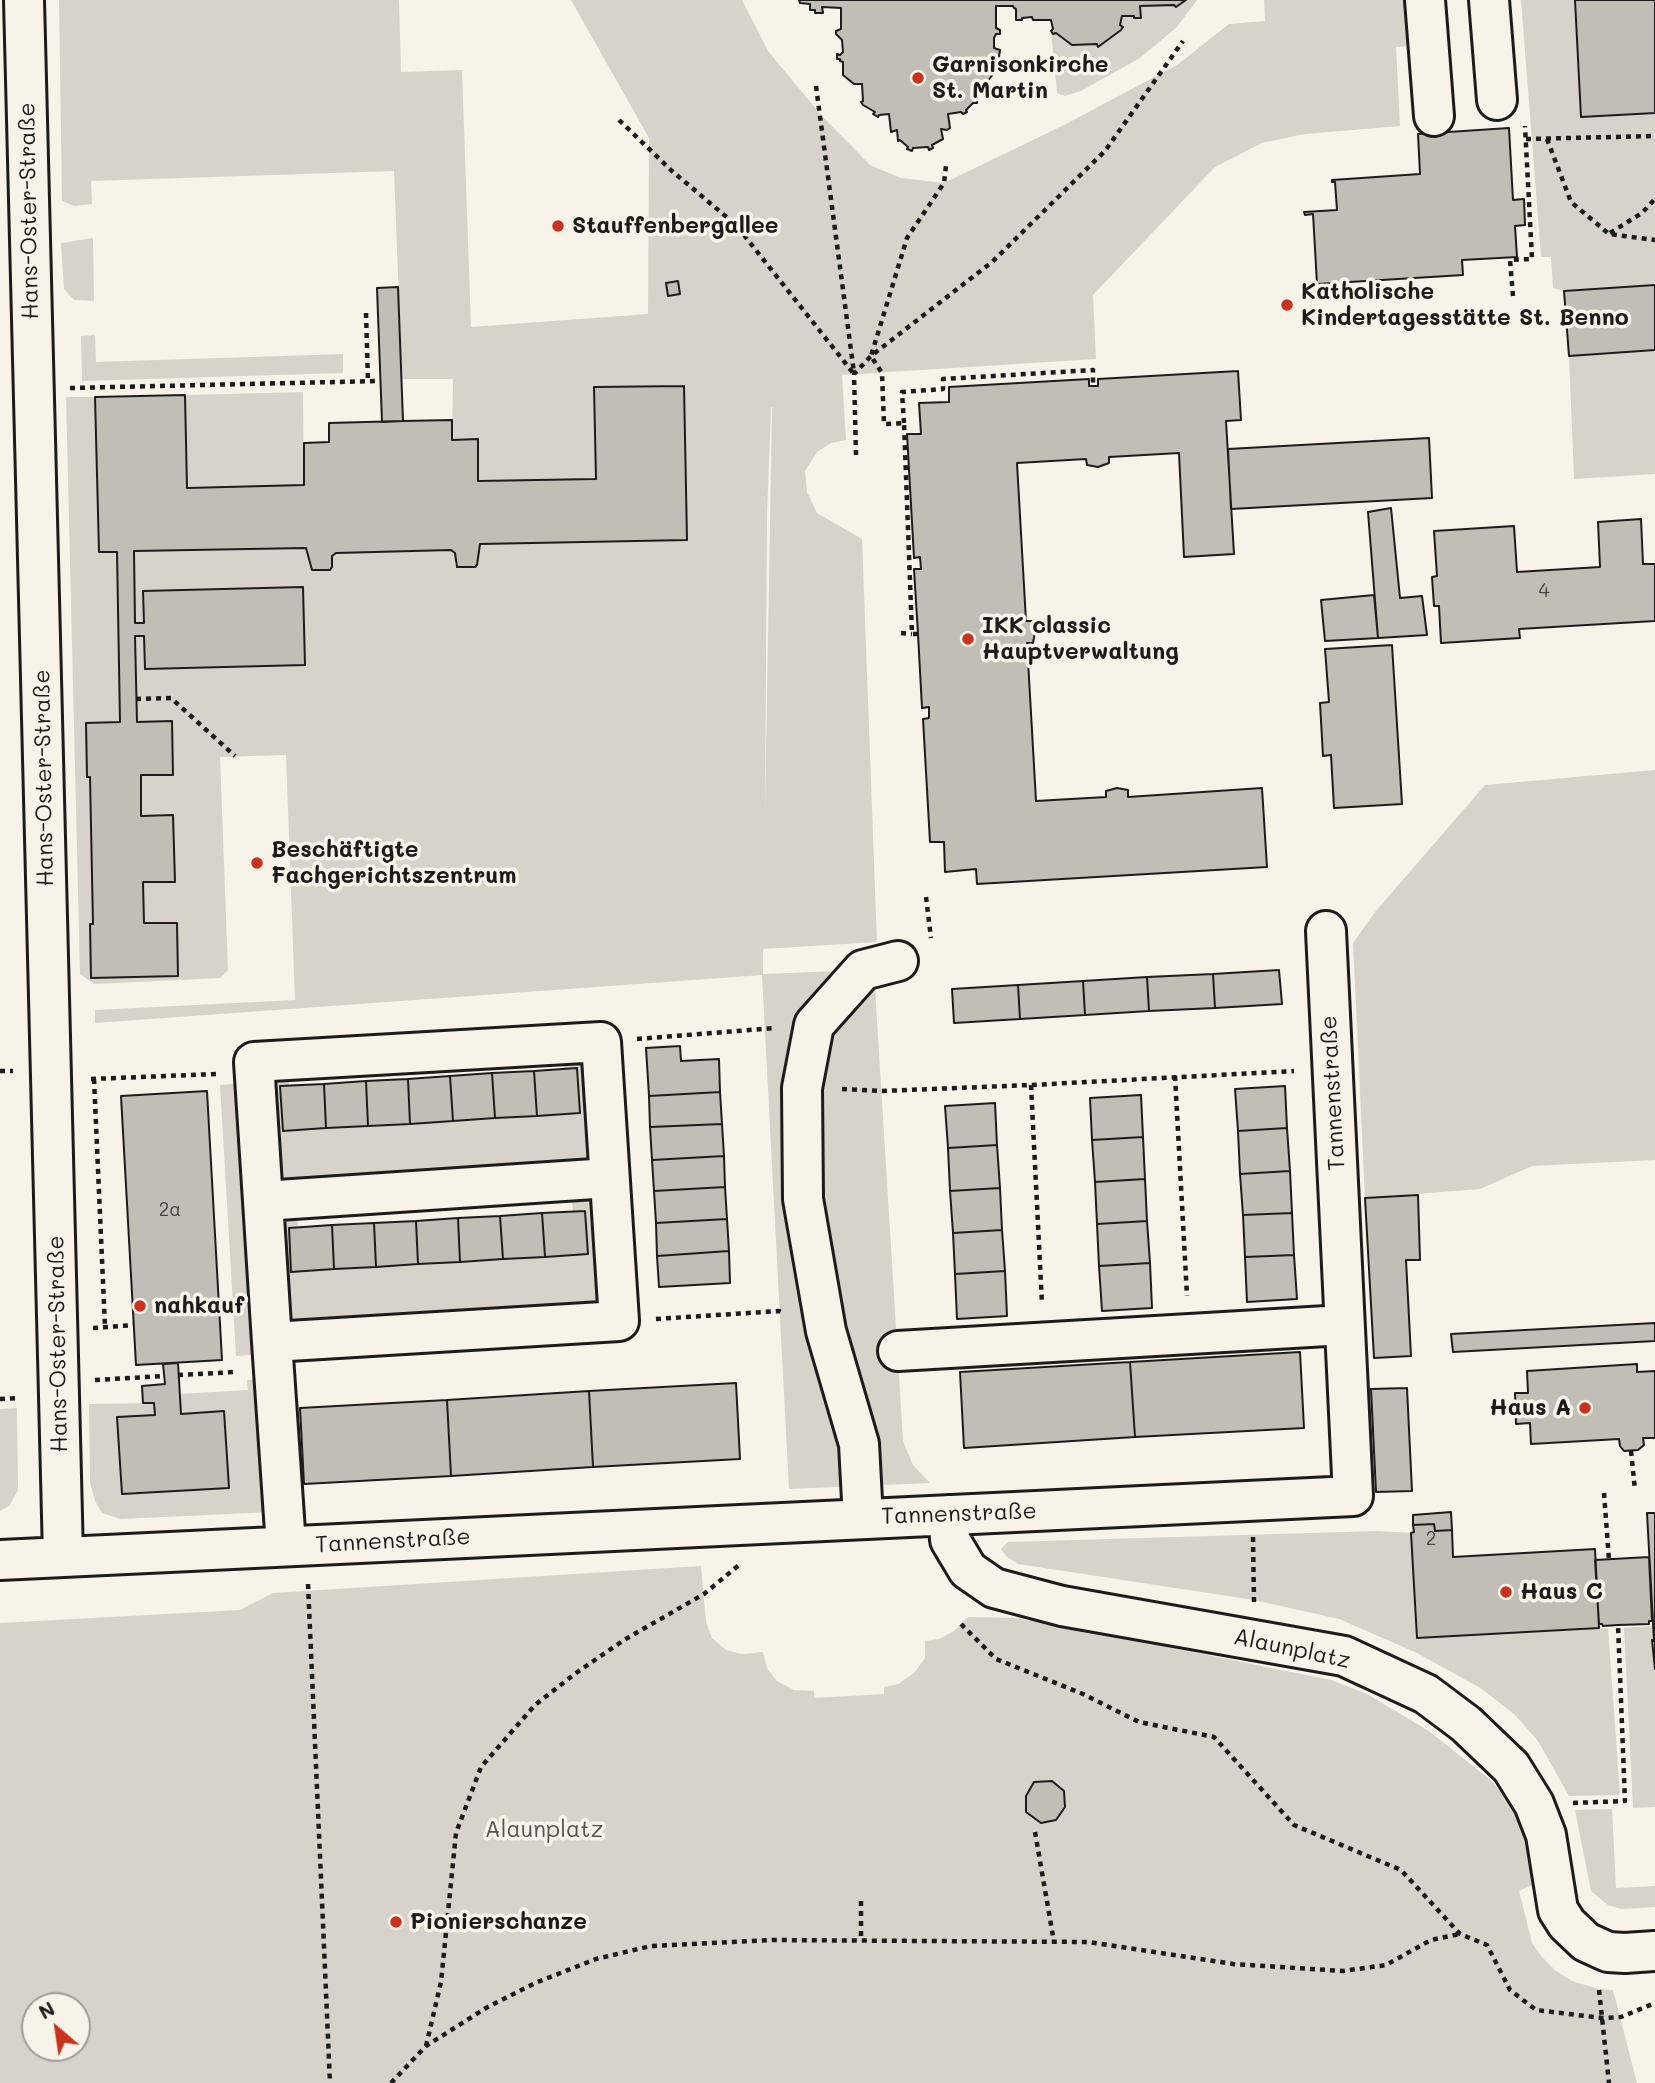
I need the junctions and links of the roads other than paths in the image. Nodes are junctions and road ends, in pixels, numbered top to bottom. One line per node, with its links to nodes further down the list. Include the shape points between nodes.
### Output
1 (24, 0): 16 (street, Hans-Oster-Straße)
2 (1425, 0): 5 (street)
3 (1489, 0): 4 (street)
4 (1497, 100)
5 (1434, 116)
6 (1326, 931): 10 (street, Tannenstraße)
7 (915, 953): 14 (street, via 863,971 814,1026 802,1088 803,1199 826,1331 859,1444)
8 (609, 1178): 9 (street); 9 (street, via 601,1042 254,1062); 12 (street, via 619,1321)
9 (263, 1201): 12 (street)
10 (1344, 1325): 11 (street); 13 (street, Tannenstraße, via 1353,1496)
11 (898, 1351)
12 (273, 1356): 15 (street)
13 (948, 1515): 14 (street, Tannenstraße); 18 (street, Alaunplatz, via 950,1540 968,1570 993,1588 1062,1606 1344,1656 1426,1695 1466,1724 1511,1767 1534,1804 1546,1835 1558,1910 1567,1924 1586,1942 1608,1952)
14 (863, 1519): 15 (street, Tannenstraße)
15 (296, 1545): 16 (street, Tannenstraße)
16 (63, 1555): 17 (street, Tannenstraße)
17 (0, 1559)
18 (1655, 1951)

